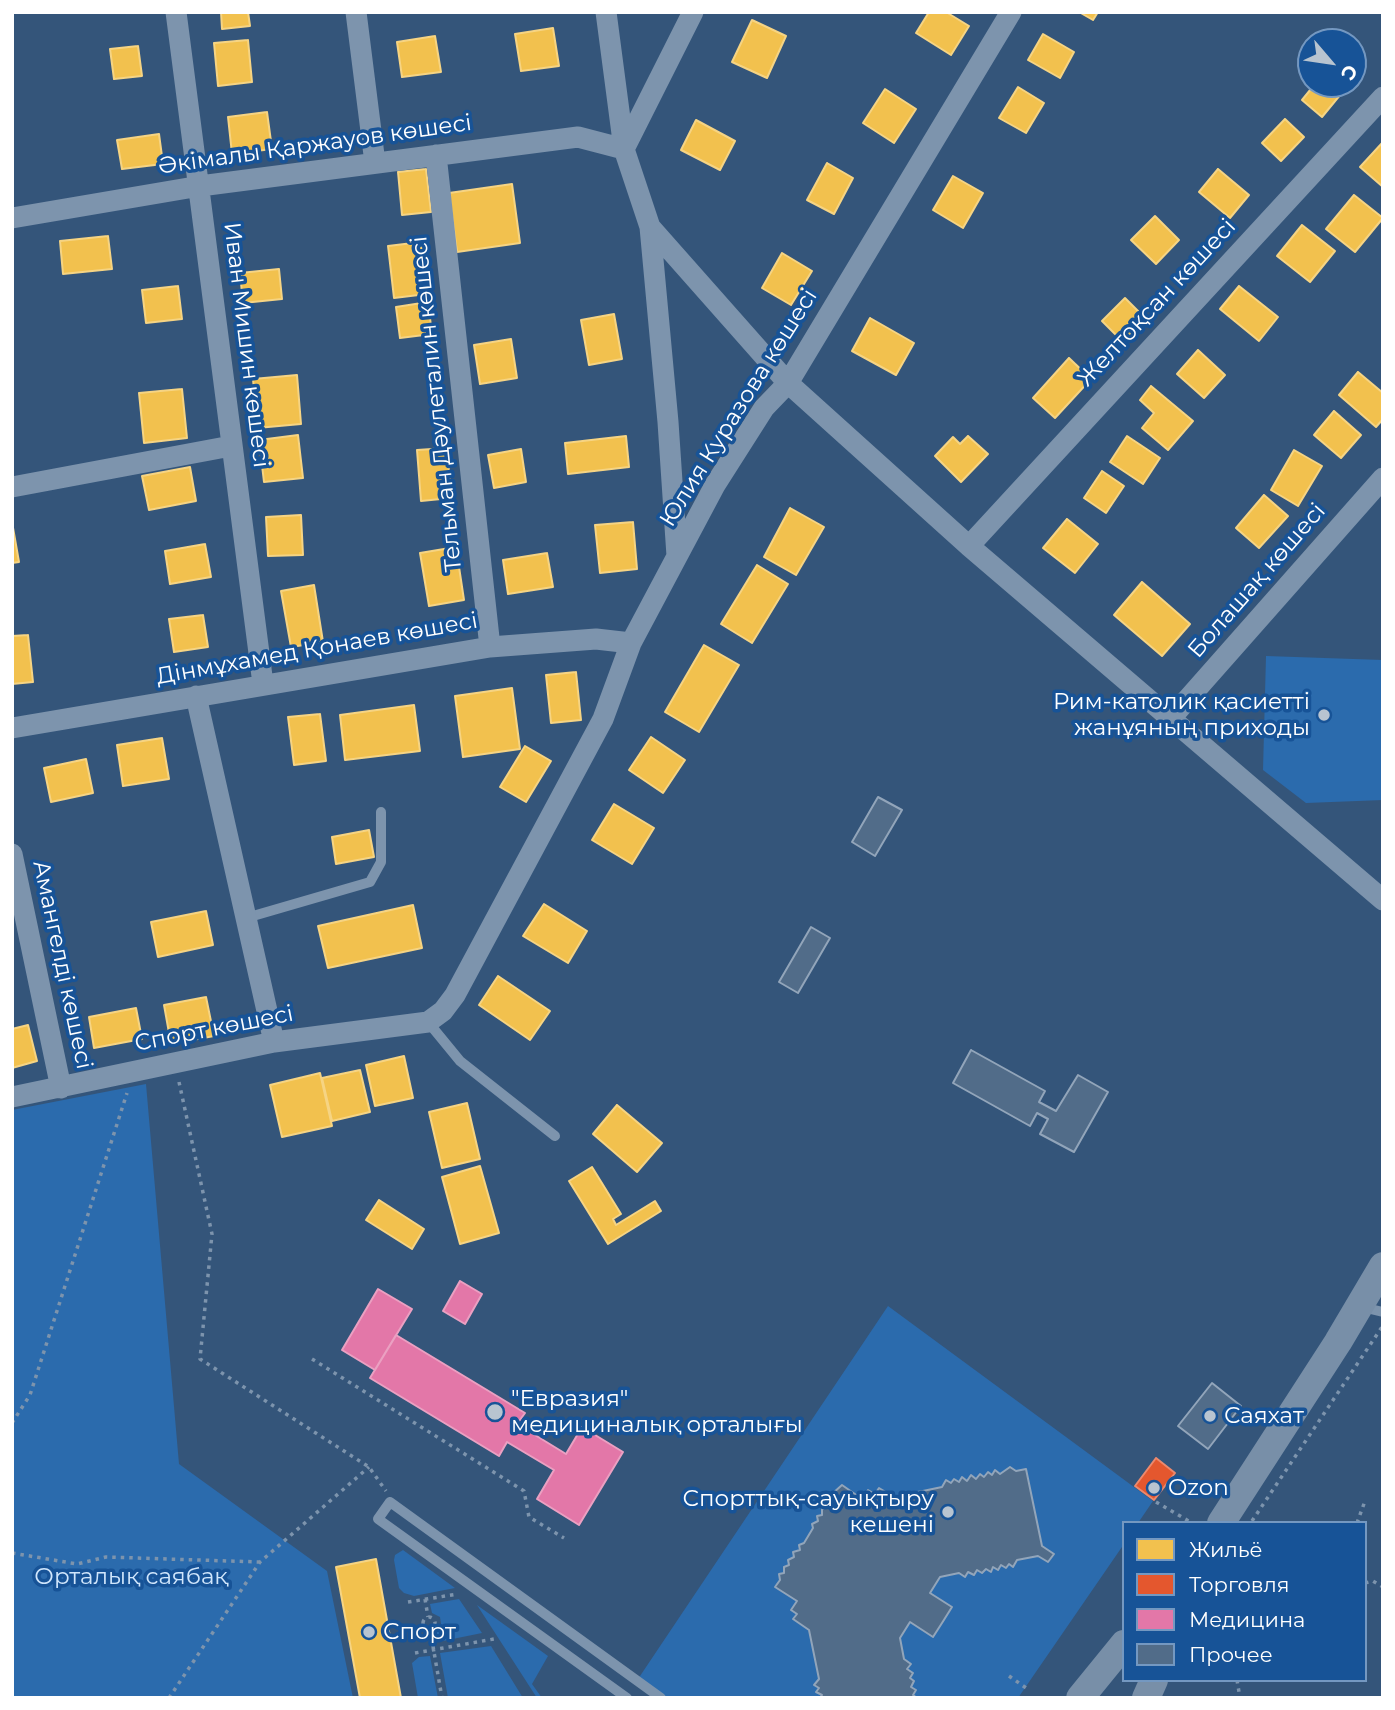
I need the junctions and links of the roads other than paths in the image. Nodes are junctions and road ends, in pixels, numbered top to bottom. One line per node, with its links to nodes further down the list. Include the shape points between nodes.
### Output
1 (176, 12): 10 (street, Иван Мишин көшесі)
2 (356, 12): 9 (street)
3 (606, 12): 7 (street)
4 (693, 12): 7 (street)
5 (1011, 12): 13 (street, Юлия Куразова көшесі)
6 (1383, 97): 17 (street, Желтоқсан көшесі)
7 (624, 149): 8 (street, Әкімалы Қаржауов көшесі, via 578,137); 12 (street)
8 (436, 155): 9 (street, Әкімалы Қаржауов көшесі); 20 (street, Тельман Дәулеталин көшесі)
9 (374, 163): 10 (street, Әкімалы Қаржауов көшесі)
10 (200, 186): 11 (street, Әкімалы Қаржауов көшесі); 14 (street, Иван Мишин көшесі)
11 (12, 218)
12 (650, 227): 13 (street); 18 (street)
13 (788, 383): 17 (street); 18 (street, Юлия Куразова көшесі, via 764,408)
14 (232, 446): 16 (street); 21 (street, Иван Мишин көшесі)
15 (1383, 478): 23 (street, Болашақ көшесі)
16 (12, 487)
17 (969, 546): 23 (street)
18 (677, 556): 19 (street, Юлия Куразова көшесі)
19 (631, 643): 20 (street, Дінмұхамед Қонаев көшесі, via 596,639); 29 (street, Юлия Куразова көшесі, via 603,719 584,755 455,995)
20 (490, 647): 21 (street, Дінмұхамед Қонаев көшесі)
21 (263, 684): 22 (street, Дінмұхамед Қонаев көшесі)
22 (195, 696): 24 (street, Дінмұхамед Қонаев көшесі); 28 (street)
23 (1171, 718): 27 (street)
24 (12, 728)
25 (381, 811): 28 (lane, via 381,862 370,882)
26 (12, 854): 31 (street, Амангелді көшесі)
27 (1383, 900)
28 (246, 918): 30 (street)
29 (428, 1022): 30 (street, Спорт көшесі); 33 (lane, via 460,1060)
30 (274, 1042): 31 (street, Спорт көшесі)
31 (61, 1088): 32 (street, Спорт көшесі)
32 (12, 1097)
33 (555, 1136)
34 (1383, 1266): 35 (main road)
35 (1370, 1309): 36 (main road)
36 (1222, 1521)
37 (1122, 1646): 41 (main road)
38 (1153, 1682): 42 (main road)
39 (627, 1698): 40 (lane, via 378,1519 390,1502)
40 (661, 1698)
41 (1080, 1698)
42 (1146, 1698)

